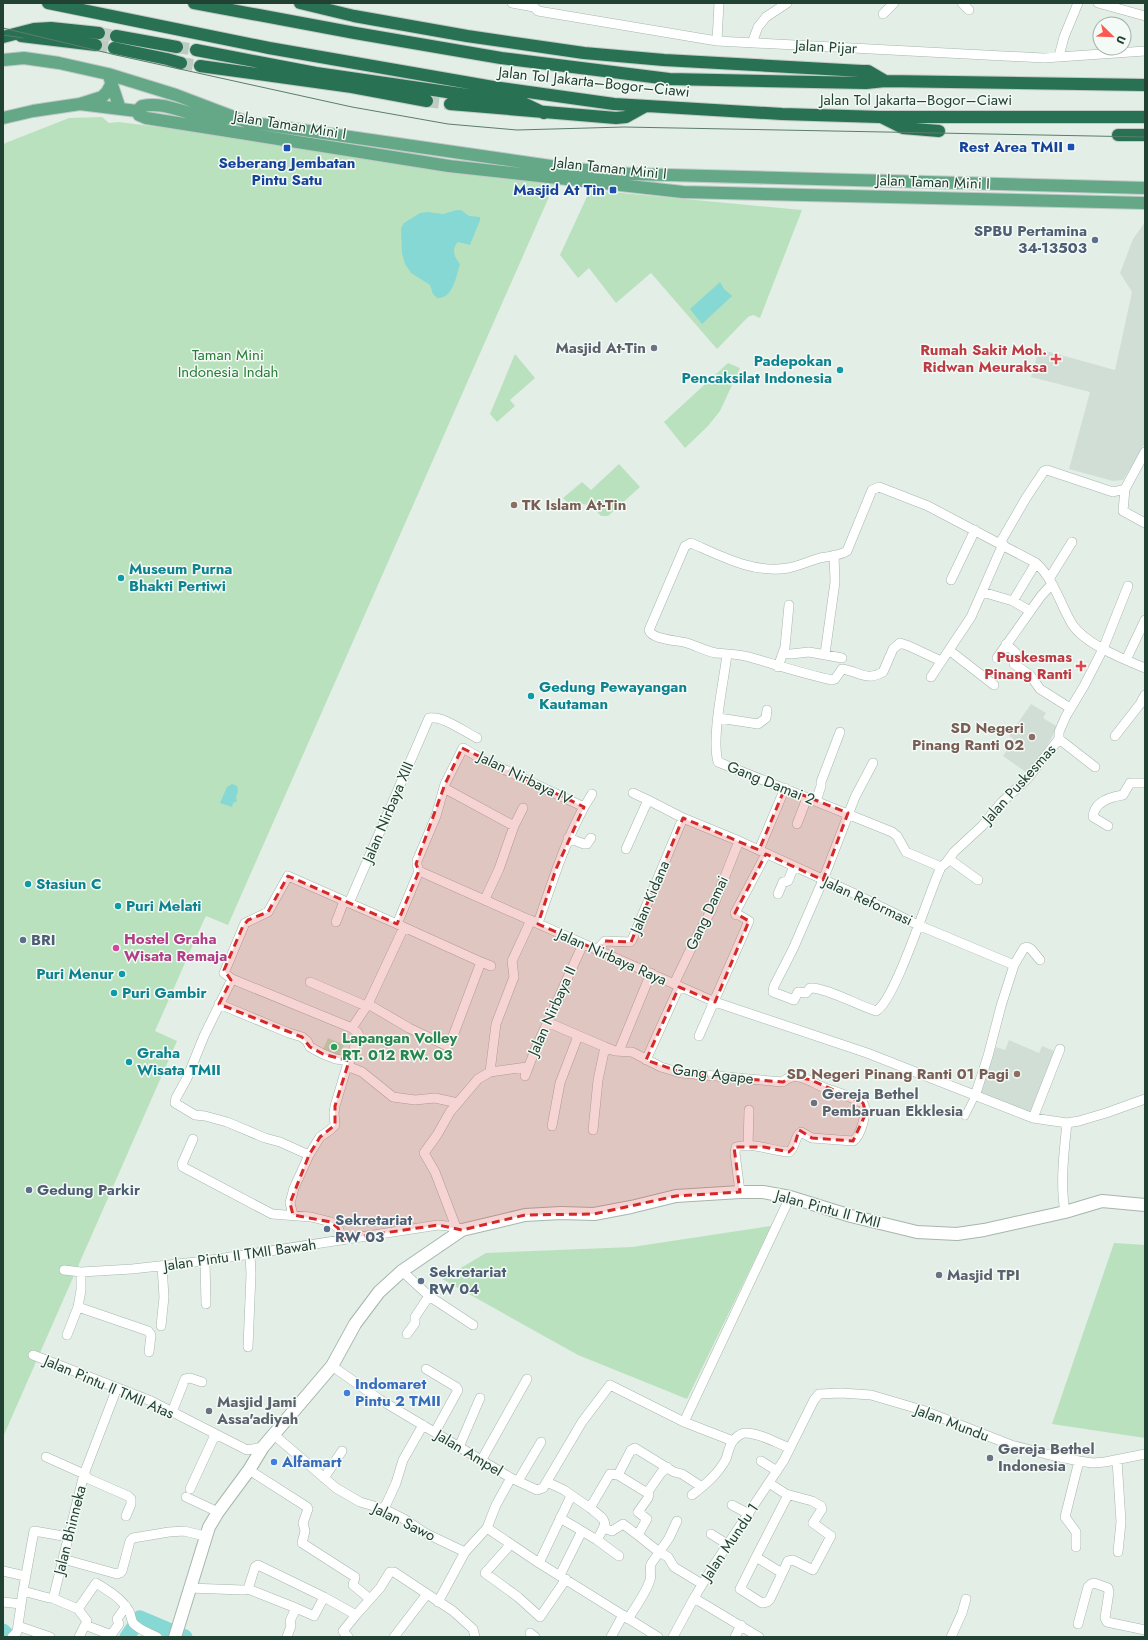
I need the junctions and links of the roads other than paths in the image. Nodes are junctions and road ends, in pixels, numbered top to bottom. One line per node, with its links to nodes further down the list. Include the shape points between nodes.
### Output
1 (48, 3): 33 (highway, Jalan Tol Jakarta–Bogor–Ciawi, via 269,48 478,85)
2 (194, 3): 28 (highway, Jalan Tol Jakarta–Bogor–Ciawi, via 501,58 669,79)
3 (300, 3): 28 (highway, via 354,16 467,36 584,53 868,71)
4 (512, 3): 11 (street, Jalan Pijar)
5 (719, 3): 17 (street)
6 (787, 3): 18 (street, via 766,17 758,27)
7 (894, 3): 13 (street)
8 (962, 3): 12 (street)
9 (1078, 3): 23 (street)
10 (1098, 3): 14 (street)
11 (534, 5): 17 (street, Jalan Pijar, via 538,11)
12 (969, 10)
13 (883, 14)
14 (1145, 16)
15 (99, 32): 16 (highway, via 51,28 34,29)
16 (9, 36): 19 (highway, via 50,38)
17 (717, 41): 18 (street, Jalan Pijar)
18 (752, 43): 23 (street, Jalan Pijar, via 1044,58)
19 (96, 45)
20 (177, 47): 25 (highway, via 115,42)
21 (196, 50): 36 (highway, via 316,73 523,103)
22 (1145, 51): 23 (street, Jalan Pijar)
23 (1059, 56)
24 (3, 60): 27 (main road, Jalan Taman Mini I, via 24,58 59,63)
25 (181, 64)
26 (200, 66): 30 (highway, via 352,87)
27 (110, 79): 31 (main road, via 107,92 102,97); 34 (main road); 40 (main road, Jalan Taman Mini I, via 176,95)
28 (885, 81): 29 (highway, Jalan Tol Jakarta–Bogor–Ciawi)
29 (1145, 85)
30 (427, 101)
31 (80, 104): 34 (main road, Jalan Taman Mini I); 39 (main road)
32 (450, 104): 36 (highway)
33 (644, 107): 36 (highway, via 626,117 616,118); 37 (highway, Jalan Tol Jakarta–Bogor–Ciawi)
34 (120, 109): 35 (main road, Jalan Taman Mini I)
35 (137, 111): 40 (main road, via 142,106 152,105 196,115); 45 (main road, Jalan Taman Mini I, via 146,118 441,165 683,192)
36 (544, 113)
37 (880, 117): 38 (highway, Jalan Tol Jakarta–Bogor–Ciawi); 41 (highway, via 904,128)
38 (1145, 117)
39 (3, 118)
40 (247, 122): 44 (main road, Jalan Taman Mini I, via 564,168 631,174)
41 (939, 131)
42 (1118, 135): 43 (highway)
43 (1145, 135)
44 (1145, 188)
45 (1145, 203)
46 (1145, 452): 47 (street)
47 (1125, 489): 48 (street, via 1123,511); 51 (street, via 1113,492 1044,471)
48 (1145, 523)
49 (975, 530): 51 (street); 52 (street, via 912,499 876,487 872,490 846,551); 54 (street)
50 (1072, 542): 55 (street)
51 (1001, 544): 53 (street); 57 (street)
52 (834, 555): 66 (street, via 788,568 767,569 720,557 691,543 685,546 649,630 650,633 655,637); 67 (street, via 835,582)
53 (1036, 563): 55 (street); 58 (street)
54 (951, 580)
55 (1050, 582): 60 (street); 63 (street, via 1080,633)
56 (1128, 586): 63 (street, Jalan Puskesmas)
57 (982, 592): 58 (street); 64 (street, via 971,617)
58 (1013, 600): 60 (street)
59 (789, 605): 65 (street)
60 (1030, 611): 62 (street)
61 (1145, 620): 70 (street)
62 (1006, 644): 69 (street); 77 (street, via 1016,653 1014,664 1030,675 1040,689)
63 (1103, 648): 70 (street); 77 (street, Jalan Puskesmas)
64 (949, 650): 71 (street); 75 (street)
65 (784, 652): 67 (street); 72 (street)
66 (727, 654): 72 (street, via 748,656); 79 (street, Gang Damai 2)
67 (825, 654): 68 (street)
68 (842, 658)
69 (997, 658)
70 (1126, 660): 73 (street)
71 (941, 661): 72 (street, via 900,643 893,649 884,670 864,677 842,669 832,680); 74 (street)
72 (778, 667)
73 (1145, 668)
74 (931, 677)
75 (994, 685)
76 (1145, 695): 81 (street)
77 (1070, 708): 83 (street, Jalan Puskesmas, via 1061,726)
78 (767, 710): 79 (street, via 766,718 758,724)
79 (719, 718): 89 (street, Gang Damai 2, via 716,755 718,762)
80 (840, 732): 93 (street, via 820,782 821,786)
81 (1115, 736)
82 (477, 738): 115 (street, Jalan Nirbaya XIII, via 441,719 432,718 428,721)
83 (1059, 739): 85 (street); 107 (street, Jalan Puskesmas, via 1027,779 1002,802)
84 (873, 763): 97 (street)
85 (1095, 767)
86 (1135, 783): 87 (street); 90 (street); 101 (street, via 1130,783 1123,795 1103,801 1093,812 1093,817)
87 (1145, 783)
88 (444, 788): 95 (street, Jalan Nirbaya IV, via 463,748); 100 (street); 110 (street, via 436,816 417,861)
89 (785, 788): 93 (street, Gang Damai 2); 106 (street)
90 (1145, 789)
91 (633, 793): 94 (street, Jalan Reformasi)
92 (592, 794): 95 (street)
93 (811, 799): 97 (street, Gang Damai 2); 99 (street)
94 (648, 800): 98 (street, Jalan Reformasi); 105 (street)
95 (584, 806): 102 (street, Jalan Nirbaya IV)
96 (523, 808): 100 (street)
97 (848, 814): 109 (street, Gang Damai 2, via 892,832 906,852); 111 (street)
98 (683, 818): 104 (street, Jalan Reformasi); 121 (street, Jalan Kidana, via 632,940 605,941)
99 (797, 824)
100 (514, 826): 114 (street)
101 (1108, 826)
102 (568, 838): 103 (street, via 587,844); 117 (street, Jalan Nirbaya IV)
103 (591, 838)
104 (739, 841): 106 (street, Jalan Reformasi); 129 (street, Gang Damai, via 712,909 696,938)
105 (626, 849)
106 (763, 852): 108 (street, Jalan Reformasi); 130 (street, via 735,913 749,921)
107 (949, 860): 109 (street, Jalan Puskesmas); 112 (street)
108 (794, 866): 111 (street, Jalan Reformasi); 113 (street, via 788,881 783,882)
109 (941, 867): 119 (street)
110 (419, 871): 114 (street, Jalan Nirbaya Raya); 118 (street)
111 (823, 880): 119 (street, Jalan Reformasi); 119 (street, via 773,992 794,1000 798,992 806,993 814,987 876,1011 884,1005 894,988)
112 (978, 880)
113 (778, 894)
114 (485, 899): 117 (street, Jalan Nirbaya Raya)
115 (346, 902): 116 (street, Jalan Nirbaya XIII); 118 (street); 127 (street, via 288,876 268,912 248,920 243,926 224,970 225,975)
116 (336, 922)
117 (534, 922): 120 (street, Jalan Nirbaya Raya); 142 (street, Jalan Nirbaya IV, via 512,961 514,977 496,1024)
118 (400, 925): 123 (street); 132 (street)
119 (918, 925): 124 (street, Jalan Reformasi)
120 (583, 944): 121 (street, Jalan Nirbaya Raya); 133 (street, Jalan Nirbaya II)
121 (597, 950): 126 (street, Jalan Nirbaya Raya)
122 (1040, 960): 124 (street, via 1027,947)
123 (481, 962): 125 (street); 132 (street, via 450,1044 447,1046)
124 (1014, 965): 143 (street)
125 (491, 966)
126 (651, 973): 129 (street, Jalan Nirbaya Raya); 139 (street)
127 (232, 980): 131 (street); 134 (street)
128 (310, 982): 132 (street)
129 (676, 985): 130 (street, Jalan Nirbaya Raya); 140 (street)
130 (715, 1002): 136 (street); 143 (street, Jalan Nirbaya Raya, via 867,1053)
131 (219, 1004): 141 (street, via 302,1037 310,1047); 154 (street, via 175,1103 195,1115 227,1122)
132 (367, 1005): 134 (street)
133 (547, 1022): 135 (street, Gang Agape); 142 (street, Jalan Nirbaya II, via 526,1072)
134 (352, 1028): 141 (street, via 359,1036)
135 (578, 1036): 137 (street, Gang Agape); 150 (street, via 560,1083)
136 (700, 1036)
137 (605, 1047): 139 (street, Gang Agape); 151 (street, via 598,1080)
138 (1060, 1049): 148 (street)
139 (619, 1051): 140 (street, Gang Agape, via 632,1052)
140 (646, 1060): 153 (street, Gang Agape, via 686,1074 783,1082 793,1076 811,1080 863,1103 866,1113 853,1141 812,1138 801,1132 794,1148 789,1152)
141 (348, 1063): 145 (street, via 393,1097 415,1100 435,1098); 154 (street, via 335,1106 335,1124 320,1137)
142 (490, 1072): 145 (street, via 478,1079)
143 (975, 1096): 147 (street); 148 (street, Jalan Nirbaya Raya)
144 (1145, 1099): 149 (street)
145 (458, 1103): 160 (street, via 424,1153)
146 (749, 1110): 153 (street)
147 (965, 1116)
148 (1033, 1118): 149 (street, Jalan Nirbaya Raya)
149 (1067, 1123): 158 (street, via 1062,1177)
150 (552, 1126)
151 (593, 1130)
152 (193, 1139): 159 (street, via 183,1167 272,1214)
153 (748, 1146): 155 (street, via 737,1146 735,1151)
154 (309, 1155): 159 (street, via 292,1196 290,1204)
155 (740, 1192): 156 (street, Jalan Pintu II TMII, via 762,1192); 160 (street, Jalan Pintu II TMII, via 676,1196 594,1214 525,1215)
156 (790, 1197): 158 (street, Jalan Pintu II TMII, via 851,1216 917,1232 957,1234); 185 (street)
157 (1145, 1205): 158 (street, Jalan Pintu II TMII, via 1102,1201)
158 (1065, 1212)
159 (293, 1215): 161 (street, via 331,1222 338,1228)
160 (458, 1228): 161 (street, Jalan Pintu II TMII Bawah, via 438,1225); 166 (street)
161 (343, 1239): 162 (street, Jalan Pintu II TMII Bawah)
162 (250, 1254): 163 (street, Jalan Pintu II TMII Bawah); 175 (street)
163 (205, 1261): 164 (street, Jalan Pintu II TMII Bawah); 169 (street)
164 (162, 1266): 167 (street, Jalan Pintu II TMII Bawah); 172 (street, via 164,1297)
165 (64, 1270): 167 (street, Jalan Pintu II TMII Bawah)
166 (402, 1271): 168 (street); 178 (street, via 379,1292 360,1317)
167 (81, 1272): 170 (street)
168 (429, 1296): 171 (street); 173 (street)
169 (206, 1304)
170 (78, 1307): 174 (street); 176 (street, via 148,1331)
171 (474, 1325)
172 (161, 1326)
173 (407, 1334)
174 (67, 1335)
175 (248, 1348)
176 (149, 1352)
177 (33, 1355): 182 (street, Jalan Pintu II TMII Atas)
178 (332, 1366): 186 (street, Jalan Ampel); 188 (street)
179 (426, 1369): 187 (street, via 458,1389)
180 (527, 1379): 199 (street)
181 (202, 1382): 184 (street, via 185,1379)
182 (117, 1388): 184 (street, Jalan Pintu II TMII Atas); 205 (street, Jalan Bhinneka)
183 (480, 1398): 193 (street)
184 (172, 1412): 189 (street, Jalan Pintu II TMII Atas)
185 (684, 1422): 190 (street); 209 (street, via 610,1385 582,1422)
186 (423, 1425): 187 (street, Jalan Ampel); 218 (street, via 403,1460)
187 (435, 1432): 193 (street, Jalan Ampel)
188 (273, 1434): 192 (street); 207 (street, Jalan Sawo)
189 (215, 1435): 192 (street, Jalan Pintu II TMII Atas, via 247,1450); 219 (street, via 188,1493)
190 (733, 1441): 194 (street, via 741,1434 747,1433); 211 (street, via 722,1466)
191 (541, 1442): 208 (street)
192 (263, 1447): 203 (street)
193 (459, 1447): 199 (street, Jalan Ampel)
194 (790, 1448): 201 (street, Jalan Mundu, via 816,1396 859,1393 909,1405 1012,1445); 204 (street, Jalan Mundu 1)
195 (342, 1450): 207 (street)
196 (1145, 1454): 198 (street, Jalan Mundu)
197 (46, 1457): 205 (street)
198 (1117, 1460): 201 (street, Jalan Mundu, via 1097,1463); 237 (street, via 1121,1522)
199 (481, 1461): 208 (street, Jalan Ampel)
200 (761, 1461): 204 (street)
201 (1079, 1461): 234 (street, via 1065,1517 1076,1532)
202 (667, 1467): 206 (street, via 635,1448 631,1450); 211 (street); 212 (street)
203 (249, 1470): 219 (street); 256 (street, via 307,1507 302,1543 355,1576 353,1586)
204 (777, 1471): 210 (street, Jalan Mundu 1)
205 (84, 1474): 221 (street, via 89,1479 131,1499); 230 (street, Jalan Bhinneka)
206 (618, 1475): 212 (street); 217 (street, via 610,1474)
207 (324, 1478): 218 (street, Jalan Sawo, via 360,1502)
208 (514, 1479): 209 (street, via 539,1490); 224 (street, Jalan Ampel, via 496,1505)
209 (547, 1482): 215 (street)
210 (769, 1483): 214 (street); 220 (street, Jalan Mundu 1)
211 (702, 1487): 213 (street)
212 (647, 1493): 229 (street, via 648,1498 638,1512 647,1520)
213 (692, 1495)
214 (788, 1495): 239 (street); 244 (street, via 822,1506 813,1523 831,1536 815,1569 810,1570 790,1560)
215 (571, 1496): 217 (street); 222 (street)
216 (732, 1505): 220 (street)
217 (590, 1508): 225 (street, via 600,1515 606,1524)
218 (384, 1509): 235 (street, Jalan Sawo)
219 (218, 1512): 228 (street)
220 (748, 1514): 233 (street, Jalan Mundu 1)
221 (126, 1516)
222 (560, 1518): 226 (street); 241 (street)
223 (677, 1521): 236 (street)
224 (487, 1528): 232 (street); 235 (street)
225 (604, 1528): 229 (street, via 612,1531 623,1524); 231 (street)
226 (582, 1531): 231 (street); 246 (street)
227 (711, 1534): 233 (street)
228 (205, 1536): 243 (street, via 184,1530 134,1538 130,1541 120,1573); 249 (street)
229 (639, 1536): 236 (street)
230 (69, 1537): 240 (street, Jalan Bhinneka); 245 (street, via 34,1531)
231 (597, 1540): 238 (street)
232 (511, 1544): 241 (street); 246 (street, via 485,1573 540,1617)
233 (727, 1544): 247 (street, Jalan Mundu 1)
234 (1076, 1547)
235 (465, 1552): 259 (street)
236 (659, 1552): 247 (street, via 668,1557 674,1567); 265 (street, via 650,1568 649,1583)
237 (1118, 1552)
238 (619, 1556)
239 (756, 1557): 244 (street); 244 (street, via 740,1588 757,1600 764,1604 770,1599)
240 (63, 1559): 243 (street); 254 (street, Jalan Bhinneka)
241 (539, 1563): 246 (street)
242 (3, 1571): 245 (street)
243 (105, 1571): 248 (street)
244 (782, 1573)
245 (25, 1576): 251 (street)
246 (563, 1577): 265 (street)
247 (702, 1584): 255 (street, Jalan Mundu 1)
248 (101, 1586): 261 (street, via 122,1600); 263 (street, via 95,1584)
249 (189, 1588): 250 (street); 271 (street)
250 (248, 1589): 253 (street, via 258,1565); 262 (street)
251 (23, 1591): 254 (street); 260 (street)
252 (427, 1594): 256 (street, via 394,1572 390,1572); 259 (street); 279 (street)
253 (324, 1597): 262 (street, via 315,1615); 264 (street)
254 (52, 1598): 263 (street)
255 (694, 1598): 269 (street); 283 (street, Jalan Mundu 1)
256 (370, 1599): 264 (street)
257 (966, 1599): 286 (street)
258 (3, 1602): 260 (street)
259 (438, 1602): 280 (street, via 467,1622)
260 (20, 1604): 268 (street)
261 (126, 1606): 273 (street, via 117,1619 119,1624); 276 (street, via 135,1625)
262 (296, 1608): 277 (street)
263 (78, 1609): 267 (street, via 87,1619)
264 (356, 1615): 278 (street, via 343,1631)
265 (625, 1617): 281 (street); 282 (street)
266 (1078, 1624): 270 (street, via 1088,1587 1094,1583 1108,1588 1105,1618 1107,1622)
267 (85, 1625): 273 (street); 275 (street)
268 (18, 1626): 272 (street); 274 (street)
269 (741, 1626): 284 (street); 285 (street)
270 (1145, 1630)
271 (176, 1632)
272 (14, 1636)
273 (112, 1636)
274 (50, 1637)
275 (79, 1637)
276 (157, 1637)
277 (286, 1637)
278 (348, 1637)
279 (394, 1637)
280 (475, 1637)
281 (611, 1637)
282 (658, 1637)
283 (673, 1637)
284 (735, 1637)
285 (758, 1637)
286 (951, 1637)

